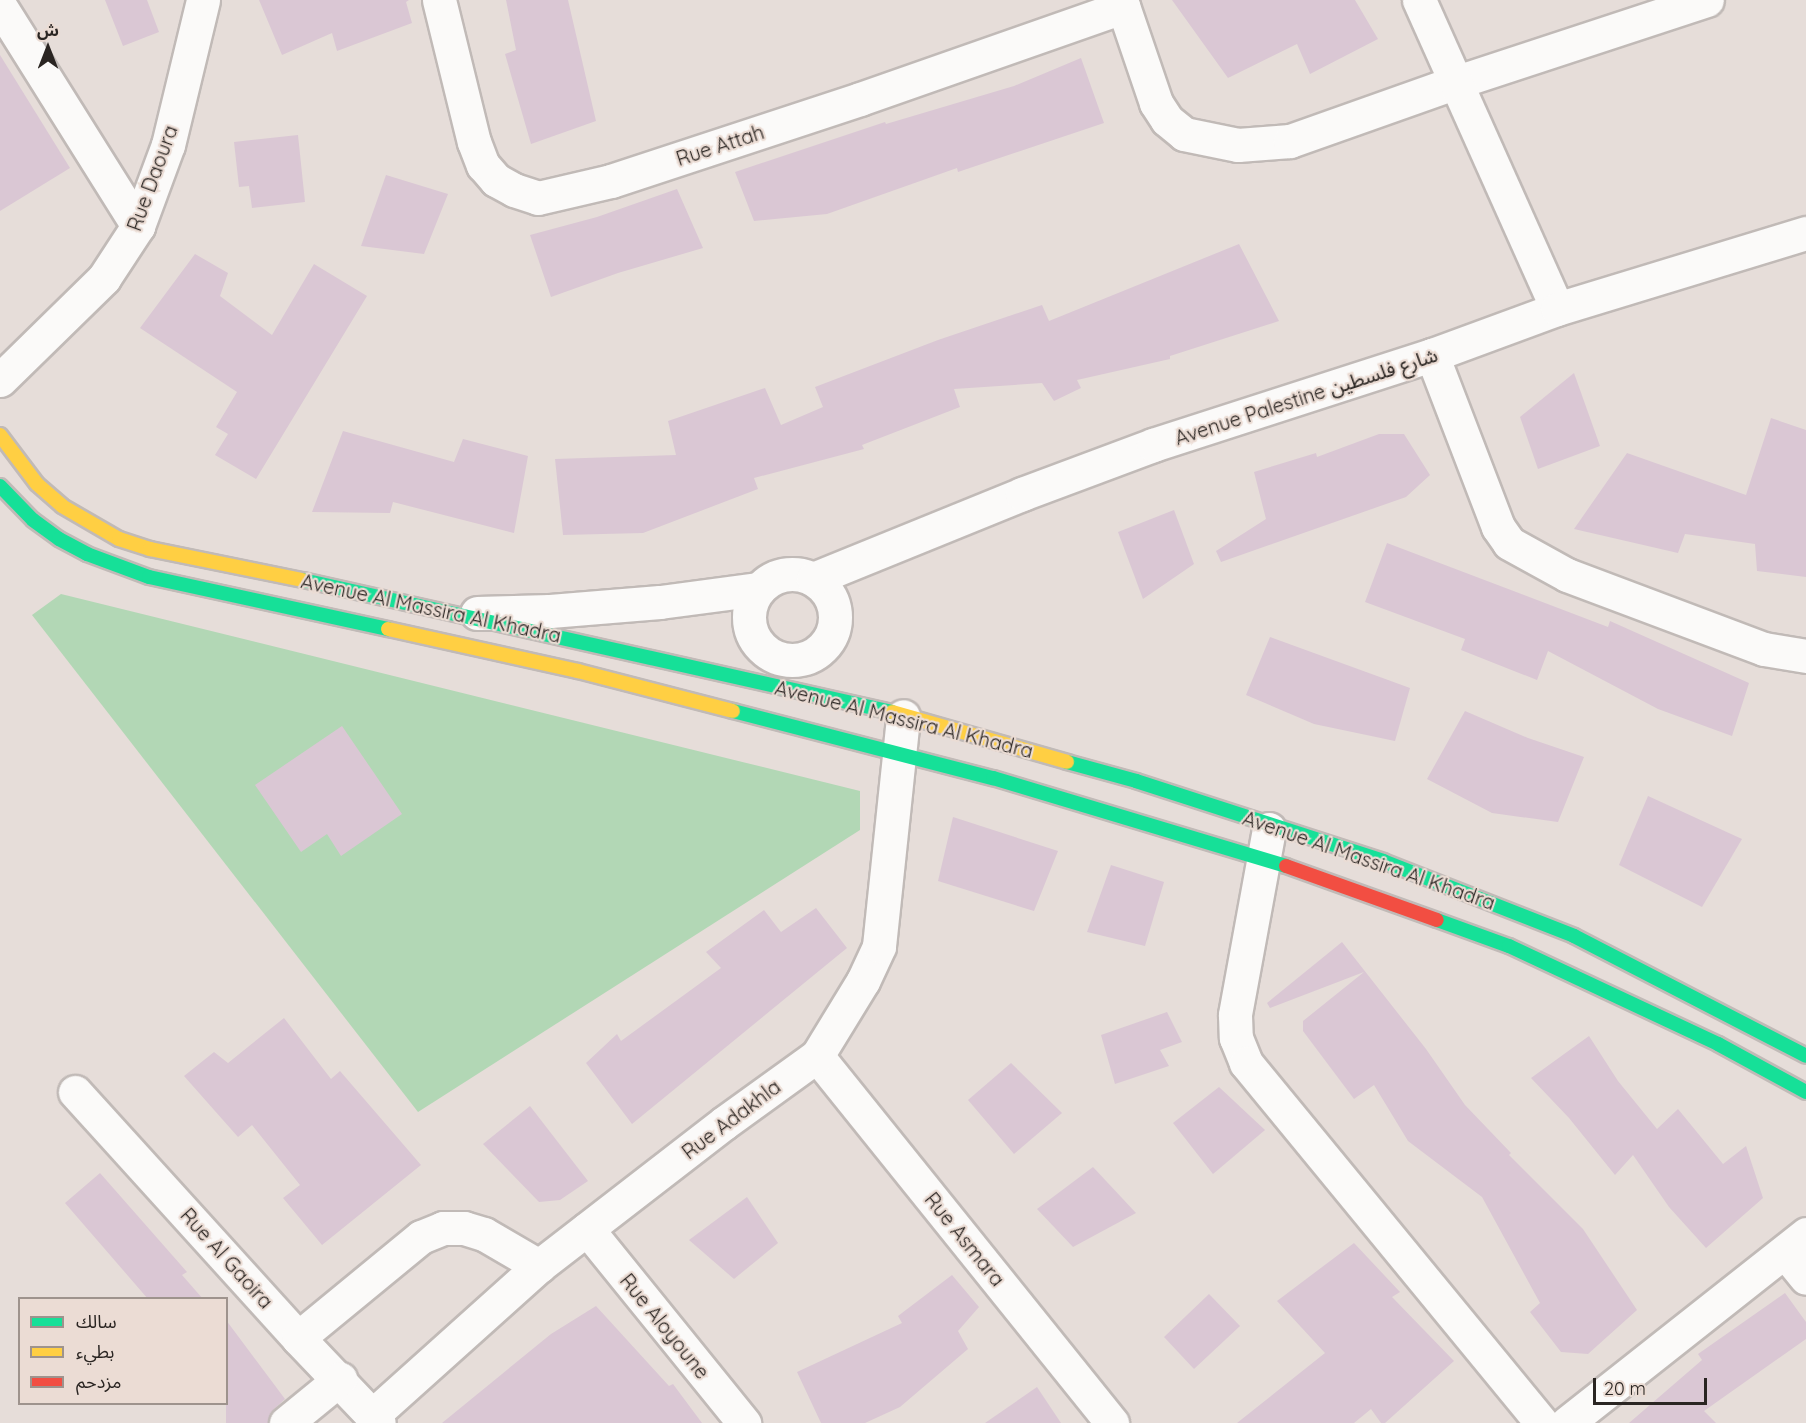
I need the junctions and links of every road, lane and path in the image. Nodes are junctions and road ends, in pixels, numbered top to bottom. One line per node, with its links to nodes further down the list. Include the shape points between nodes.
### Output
1 (203, 0): 9 (street, Rue Daoura, via 168,145)
2 (439, 0): 5 (street, Rue Attah, via 483,165 496,180 538,198 611,181 860,99)
3 (1419, 0): 8 (street)
4 (1707, 0): 7 (street, Rue Attah)
5 (1122, 3): 8 (street, Rue Attah, via 1156,103 1167,120 1184,134 1238,145 1290,141)
6 (0, 6): 9 (street)
7 (1655, 8): 8 (street, Rue Attah)
8 (1457, 82): 11 (street)
9 (138, 226): 13 (street, Rue Daoura, via 104,278)
10 (1806, 233): 11 (street, Avenue Palestine شارع فلسطين)
11 (1557, 309): 12 (street, Avenue Palestine شارع فلسطين)
12 (1432, 355): 16 (street, Avenue Palestine شارع فلسطين, via 1153,445); 19 (street, via 1498,527 1509,543 1578,579 1764,649)
13 (0, 380)
14 (0, 435): 18 (main road, Avenue Al Massira Al Khadra, via 37,484 62,506 119,539 150,549)
15 (0, 486): 22 (main road, Avenue Al Massira Al Khadra, via 33,520 59,539 117,567 149,577 567,669)
16 (813, 579): 17 (street, via 784,574); 20 (street, via 829,594 836,615 832,636 818,653)
17 (759, 589): 18 (street, via 660,603); 20 (street, via 749,607 749,628)
18 (452, 613): 20 (main road, Avenue Al Massira Al Khadra)
19 (1806, 656)
20 (774, 672): 21 (main road, Avenue Al Massira Al Khadra); 22 (street)
21 (903, 716): 23 (street, Rue Adakhla); 24 (main road, Avenue Al Massira Al Khadra, via 1136,781)
22 (770, 720): 23 (main road, Avenue Al Massira Al Khadra)
23 (900, 753): 25 (main road, Avenue Al Massira Al Khadra); 26 (street, Rue Adakhla, via 879,946)
24 (1270, 824): 25 (street); 27 (main road, Avenue Al Massira Al Khadra, via 1383,861 1574,936)
25 (1262, 856): 29 (main road, Avenue Al Massira Al Khadra, via 1509,946 1718,1044); 40 (street, via 1235,1015 1236,1038 1246,1063)
26 (818, 1056): 30 (street, Rue Adakhla); 39 (street, Rue Asmara)
27 (1806, 1056)
28 (75, 1092): 34 (street, Rue Al Gaoira)
29 (1806, 1092)
30 (587, 1229): 32 (street, Rue Adakhla); 38 (street, Rue Aloyoune)
31 (1796, 1243): 33 (street); 41 (street)
32 (539, 1266): 34 (street, via 484,1234 464,1228 443,1228 421,1237); 36 (street, Rue Adakhla)
33 (1806, 1278)
34 (298, 1338): 35 (street, Rue Al Gaoira)
35 (340, 1379): 36 (street, Rue Al Gaoira); 37 (street)
36 (376, 1419)
37 (286, 1423)
38 (744, 1423)
39 (1112, 1423)
40 (1542, 1423)
41 (1567, 1423)

